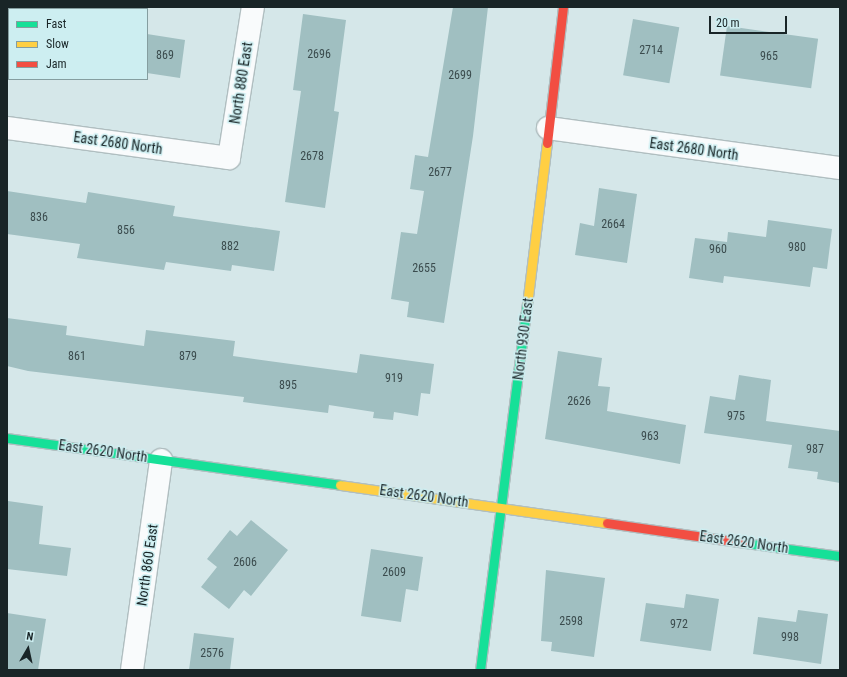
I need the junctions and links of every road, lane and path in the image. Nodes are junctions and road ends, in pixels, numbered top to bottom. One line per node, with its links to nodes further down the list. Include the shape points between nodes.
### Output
1 (253, 7): 5 (street, North 880 East)
2 (562, 7): 4 (street, North 930 East)
3 (7, 128): 5 (street, East 2680 North)
4 (548, 128): 6 (street, East 2680 North); 9 (street, North 930 East)
5 (229, 158)
6 (840, 168)
7 (7, 438): 8 (street, East 2620 North)
8 (161, 460): 9 (street, East 2620 North); 11 (street, North 860 East)
9 (503, 506): 10 (street, East 2620 North); 12 (street, North 930 East)
10 (840, 556)
11 (132, 670)
12 (480, 670)

